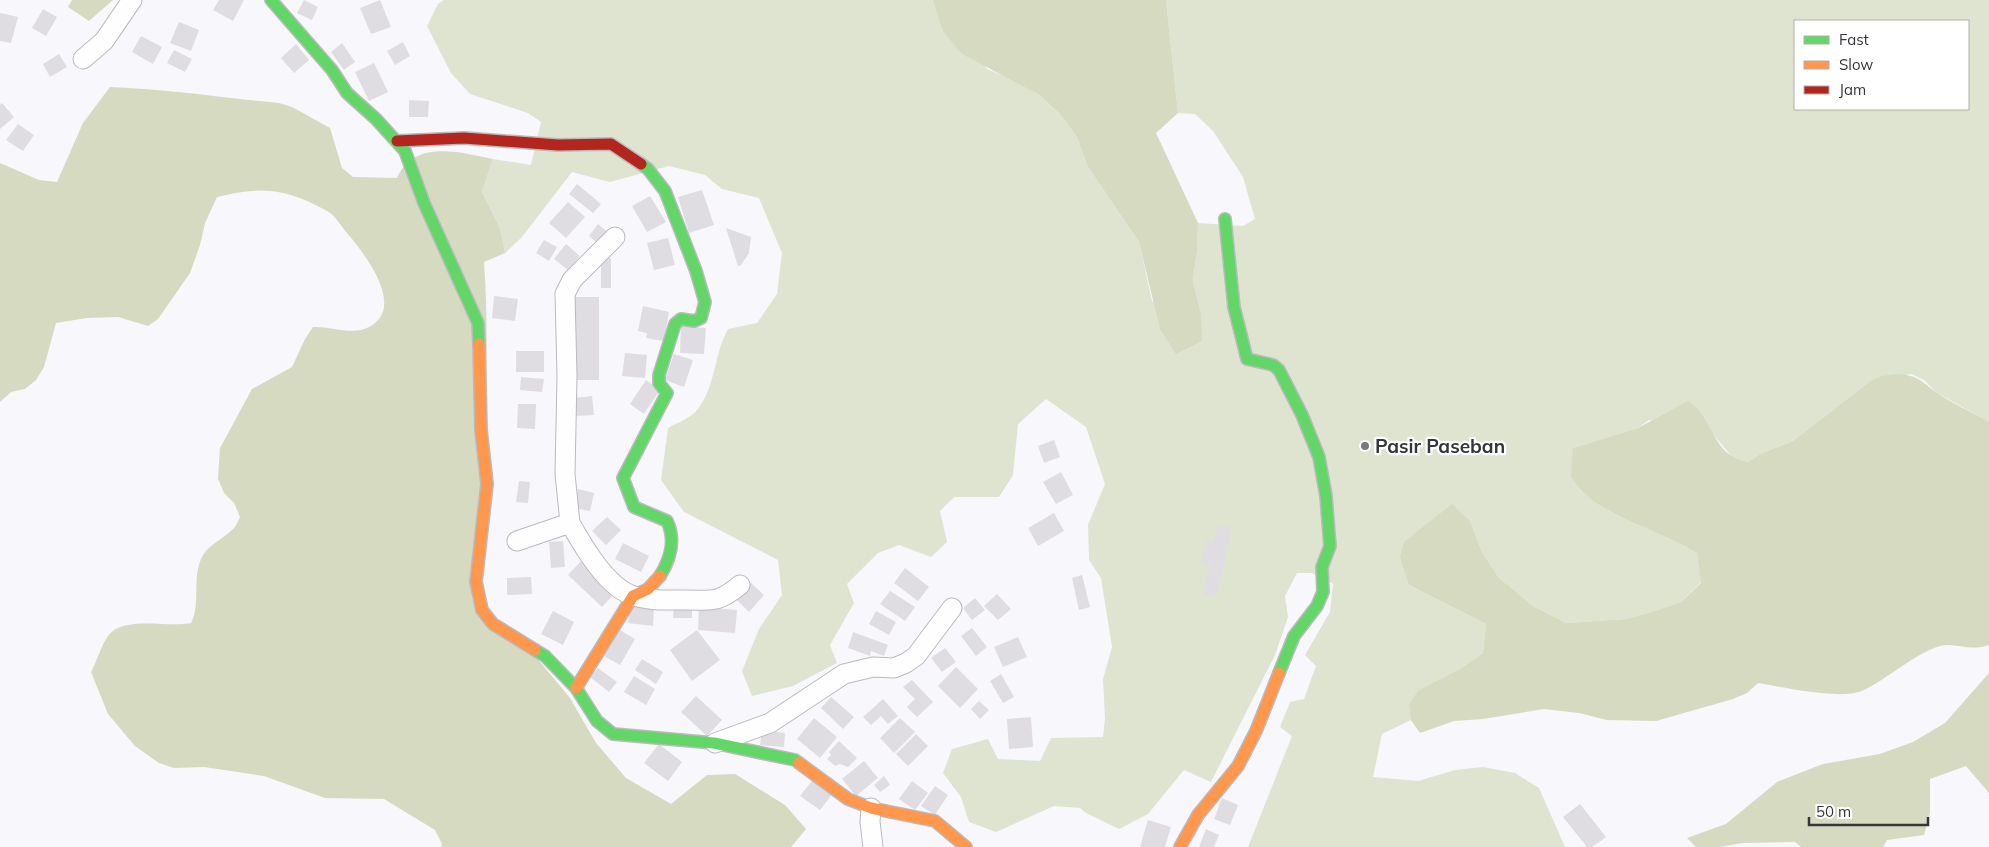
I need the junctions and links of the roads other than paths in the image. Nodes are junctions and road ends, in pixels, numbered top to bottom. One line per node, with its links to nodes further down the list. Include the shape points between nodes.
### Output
1 (132, 0): 3 (street, via 104,41)
2 (271, 0): 4 (street, via 332,70 347,93)
3 (83, 59)
4 (396, 141): 10 (street, via 473,138 542,146 611,144 648,169 665,191 696,271 704,302 701,318 694,321 681,319 675,324 659,375 659,382 666,393 623,478 634,507 667,521 673,539 671,552 657,581); 12 (street, via 412,167 424,204 478,323 481,430 487,484 476,582 482,610 493,624 545,656)
5 (1225, 219): 17 (street, via 1233,302 1244,350 1248,359 1273,365 1279,370 1309,430 1319,457 1330,546 1322,567 1323,592 1317,606 1294,636 1256,731 1238,766 1198,815)
6 (615, 237): 7 (street, via 572,280 565,294 565,474)
7 (570, 523): 8 (street); 10 (street, via 586,552 605,574)
8 (517, 540)
9 (740, 585): 10 (street, via 720,600 660,600)
10 (633, 596): 12 (street)
11 (952, 608): 13 (street, via 916,656 906,663 894,668 873,667 844,674 770,723)
12 (576, 688): 13 (street, via 597,721 614,734)
13 (714, 743): 14 (street, via 795,760 848,799)
14 (871, 808): 15 (street); 16 (street, via 934,821)
15 (873, 847)
16 (966, 847)
17 (1180, 847)

